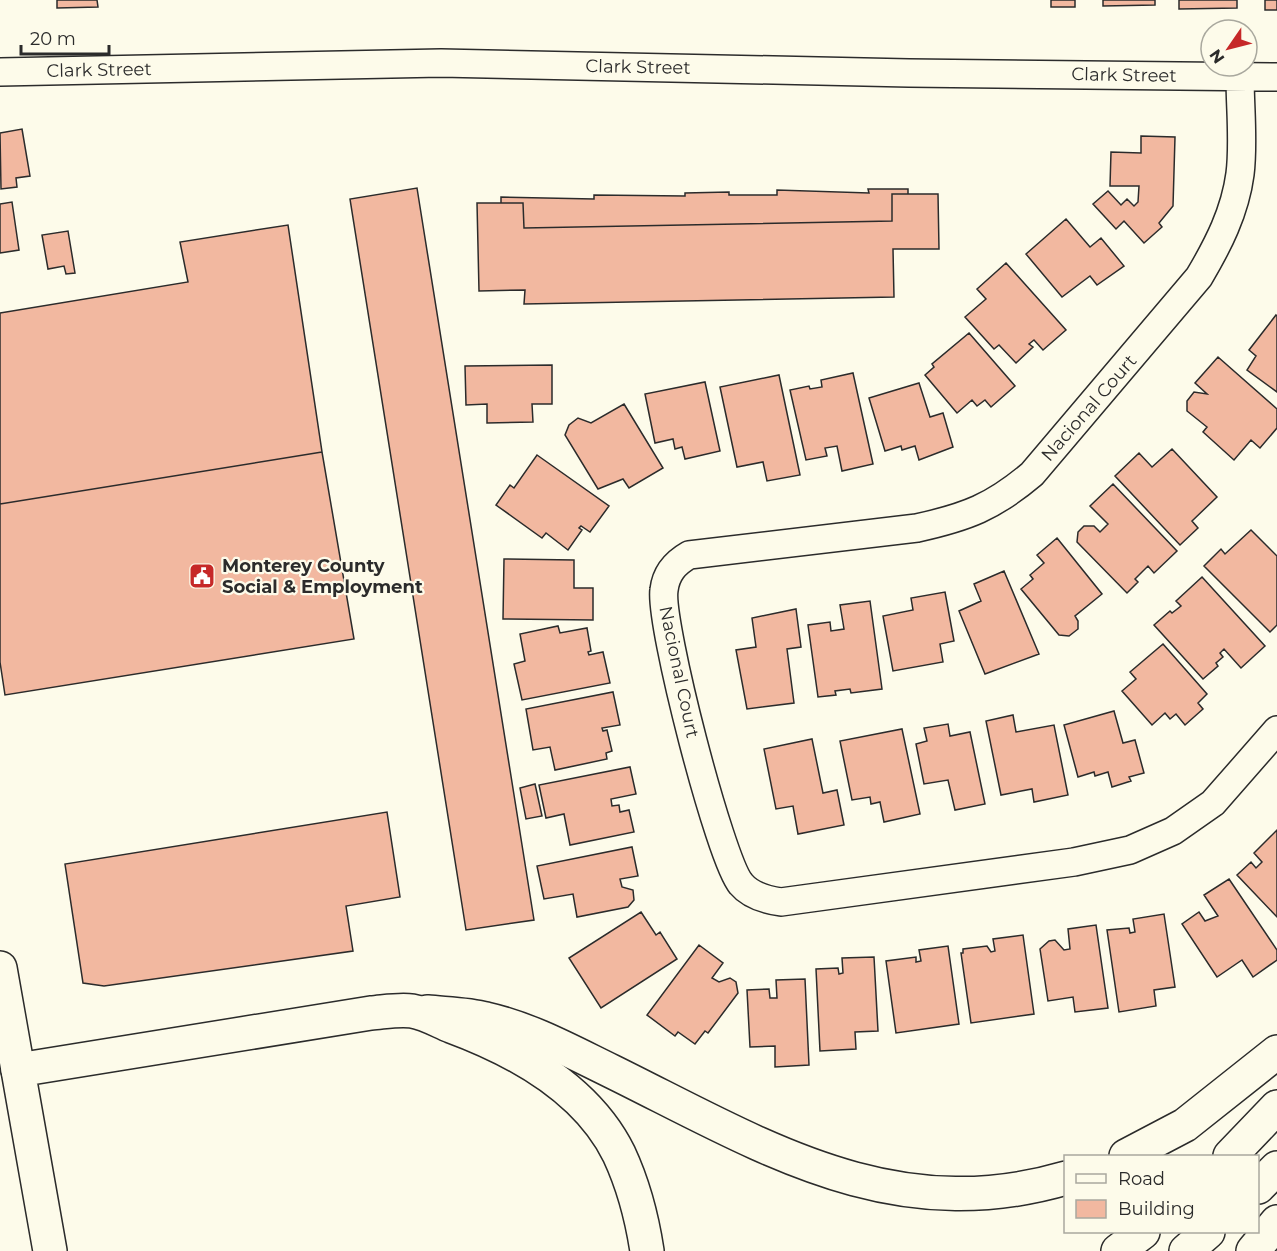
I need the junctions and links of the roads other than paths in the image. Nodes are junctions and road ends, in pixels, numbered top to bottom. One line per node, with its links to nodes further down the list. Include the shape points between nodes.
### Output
1 (0, 72): 2 (street, Clark Street, via 441,63)
2 (1199, 76)
3 (1259, 77): 4 (street, Clark Street)
4 (1277, 77)
5 (1240, 78): 6 (street, Nacional Court, via 1240,173 1230,217 1215,250 1199,278 1032,474 981,510 952,520 917,528 689,555 672,568 663,602 680,687 727,855 741,885 766,900 782,902 1074,862 1130,850 1173,831 1213,803)
6 (1277, 730)
7 (0, 968): 10 (main road)
8 (411, 1011): 10 (main road, via 371,1013); 15 (main road, via 484,1018 533,1033 781,1155 833,1174 888,1188 945,1194 994,1193); 21 (main road, via 483,1038 537,1067 572,1095 619,1154 643,1221)
9 (1277, 1052): 12 (main road, via 1185,1125)
10 (18, 1070): 20 (main road)
11 (1277, 1107): 13 (main road)
12 (1128, 1155)
13 (1231, 1155)
14 (1277, 1168): 16 (main road)
15 (1064, 1178)
16 (1259, 1185)
17 (1277, 1222): 24 (main road)
18 (1142, 1233): 22 (main road)
19 (1207, 1233): 23 (main road)
20 (50, 1251)
21 (647, 1251)
22 (1118, 1251)
23 (1186, 1251)
24 (1253, 1251)

